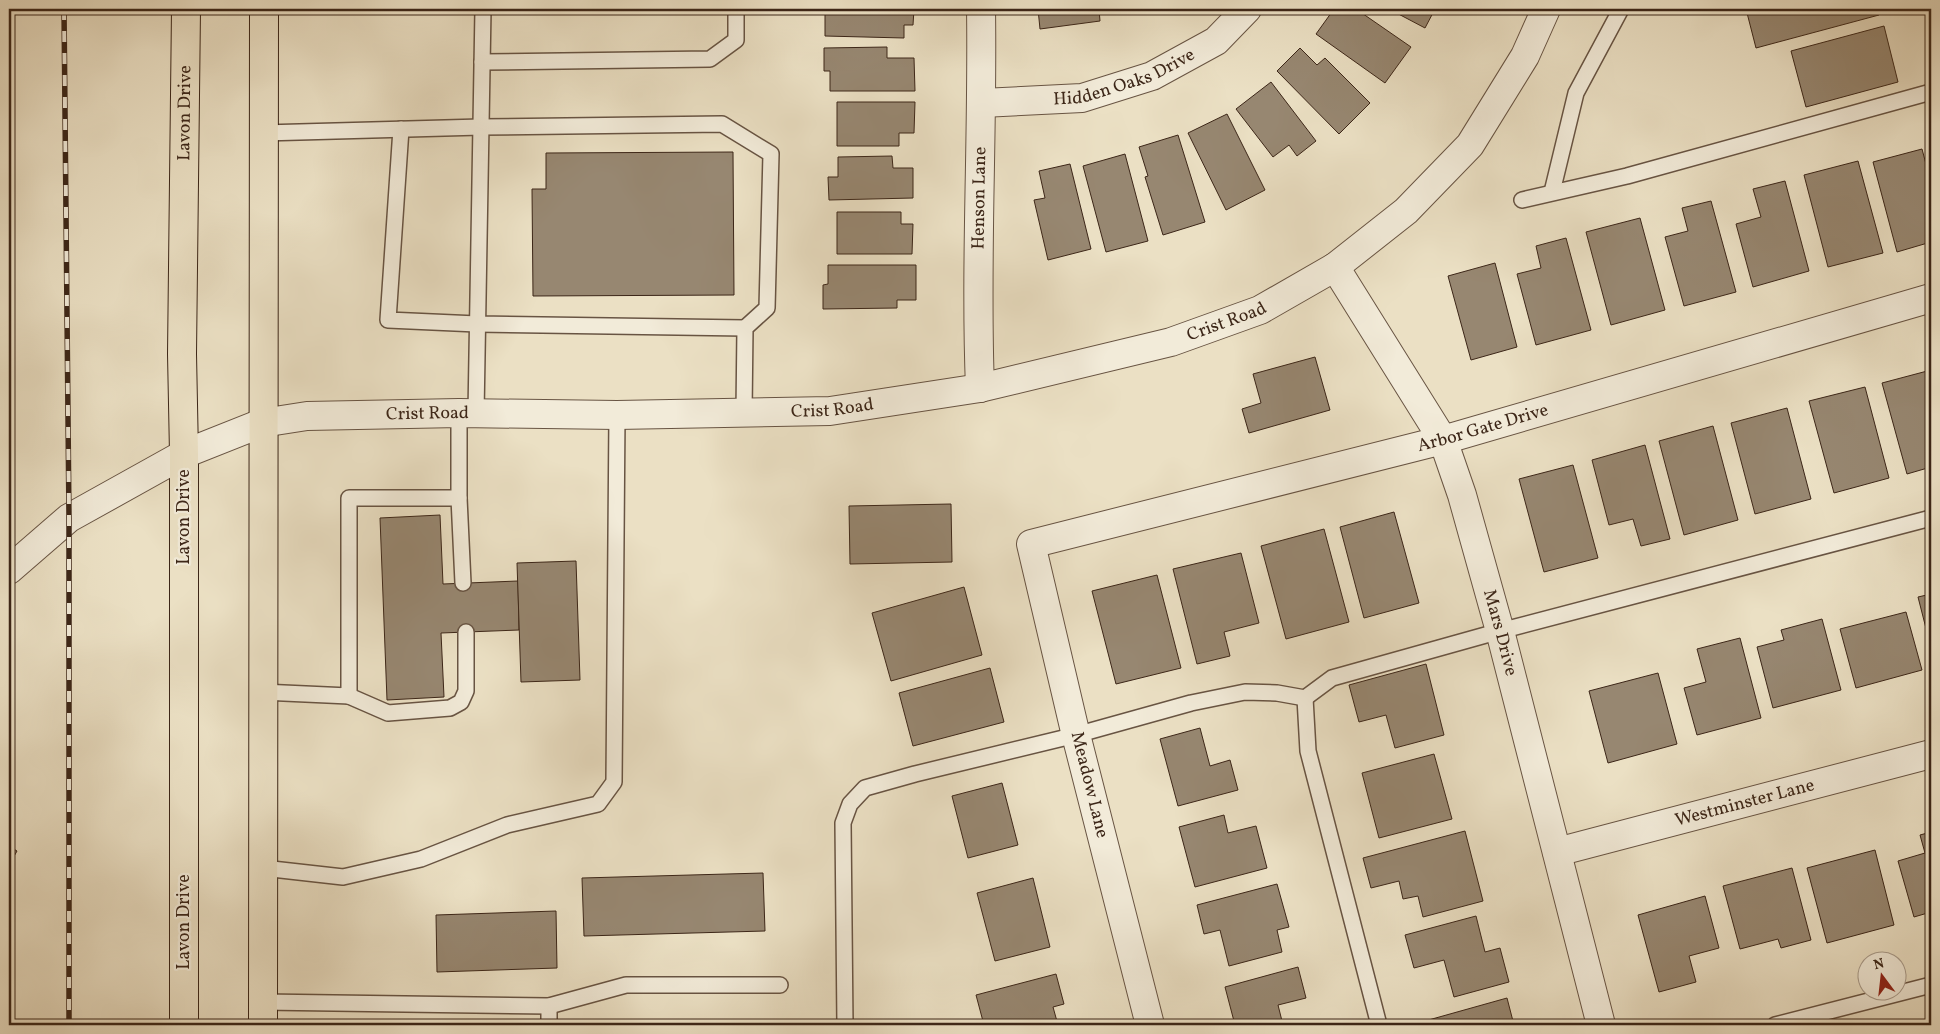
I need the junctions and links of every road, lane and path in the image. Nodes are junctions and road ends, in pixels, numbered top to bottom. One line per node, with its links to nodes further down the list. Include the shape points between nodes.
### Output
1 (186, 9): 27 (main road, Lavon Drive)
2 (264, 9): 14 (main road)
3 (483, 9): 9 (lane)
4 (736, 9): 9 (lane, via 736,40 710,59)
5 (982, 9): 11 (street, Henson Lane)
6 (1247, 9): 11 (street, Hidden Oaks Drive, via 1216,41 1152,76 1082,98)
7 (1546, 9): 17 (street, Crist Road, via 1525,56 1470,146 1406,211)
8 (1621, 9): 15 (lane, via 1576,92)
9 (482, 62): 12 (lane)
10 (1931, 92): 15 (lane, via 1627,176)
11 (982, 103): 21 (street, Henson Lane)
12 (481, 127): 13 (lane); 19 (lane); 20 (lane, via 722,124 771,154 767,308)
13 (401, 129): 14 (lane); 19 (lane, via 388,320)
14 (263, 133): 25 (main road)
15 (1552, 192): 16 (lane)
16 (1522, 200)
17 (1335, 267): 21 (street, Crist Road, via 1260,310 1171,342); 26 (street, Mars Drive)
18 (1931, 298): 26 (street, Arbor Gate Drive)
19 (477, 324): 20 (lane); 23 (lane)
20 (745, 328): 22 (lane)
21 (980, 388): 22 (street, Crist Road, via 830,411)
22 (744, 412): 24 (street, Crist Road)
23 (468, 413): 24 (street, Crist Road); 25 (street, Crist Road, via 307,416); 28 (lane)
24 (617, 415): 41 (lane, via 614,782 598,804 508,825 422,859 343,877)
25 (262, 423): 27 (street, Crist Road); 35 (main road)
26 (1443, 440): 30 (street, Arbor Gate Drive); 33 (street, Mars Drive)
27 (184, 454): 31 (street, Crist Road, via 69,518); 46 (main road, Lavon Drive)
28 (459, 498): 32 (lane); 36 (lane, via 349,498)
29 (1931, 518): 33 (lane)
30 (1031, 544): 38 (street, Meadow Lane)
31 (9, 570)
32 (464, 583)
33 (1500, 631): 37 (lane, via 1332,678); 40 (street, Mars Drive)
34 (466, 632): 36 (lane, via 466,691 461,702 450,708 388,713)
35 (262, 692): 36 (lane); 41 (main road)
36 (349, 696)
37 (1306, 698): 38 (lane, via 1245,692 1191,703); 50 (lane, via 1308,751)
38 (1076, 735): 48 (lane, via 865,788 850,804 844,823); 49 (street, Meadow Lane)
39 (1931, 754): 40 (street, Westminster Lane)
40 (1557, 852): 51 (street, Mars Drive)
41 (263, 868): 45 (main road)
42 (780, 985): 44 (lane, via 626,985)
43 (1931, 985): 52 (lane)
44 (549, 1006): 45 (lane); 47 (lane)
45 (263, 1013)
46 (184, 1025)
47 (549, 1025)
48 (845, 1025)
49 (1150, 1025)
50 (1379, 1025)
51 (1601, 1025)
52 (1775, 1025)

